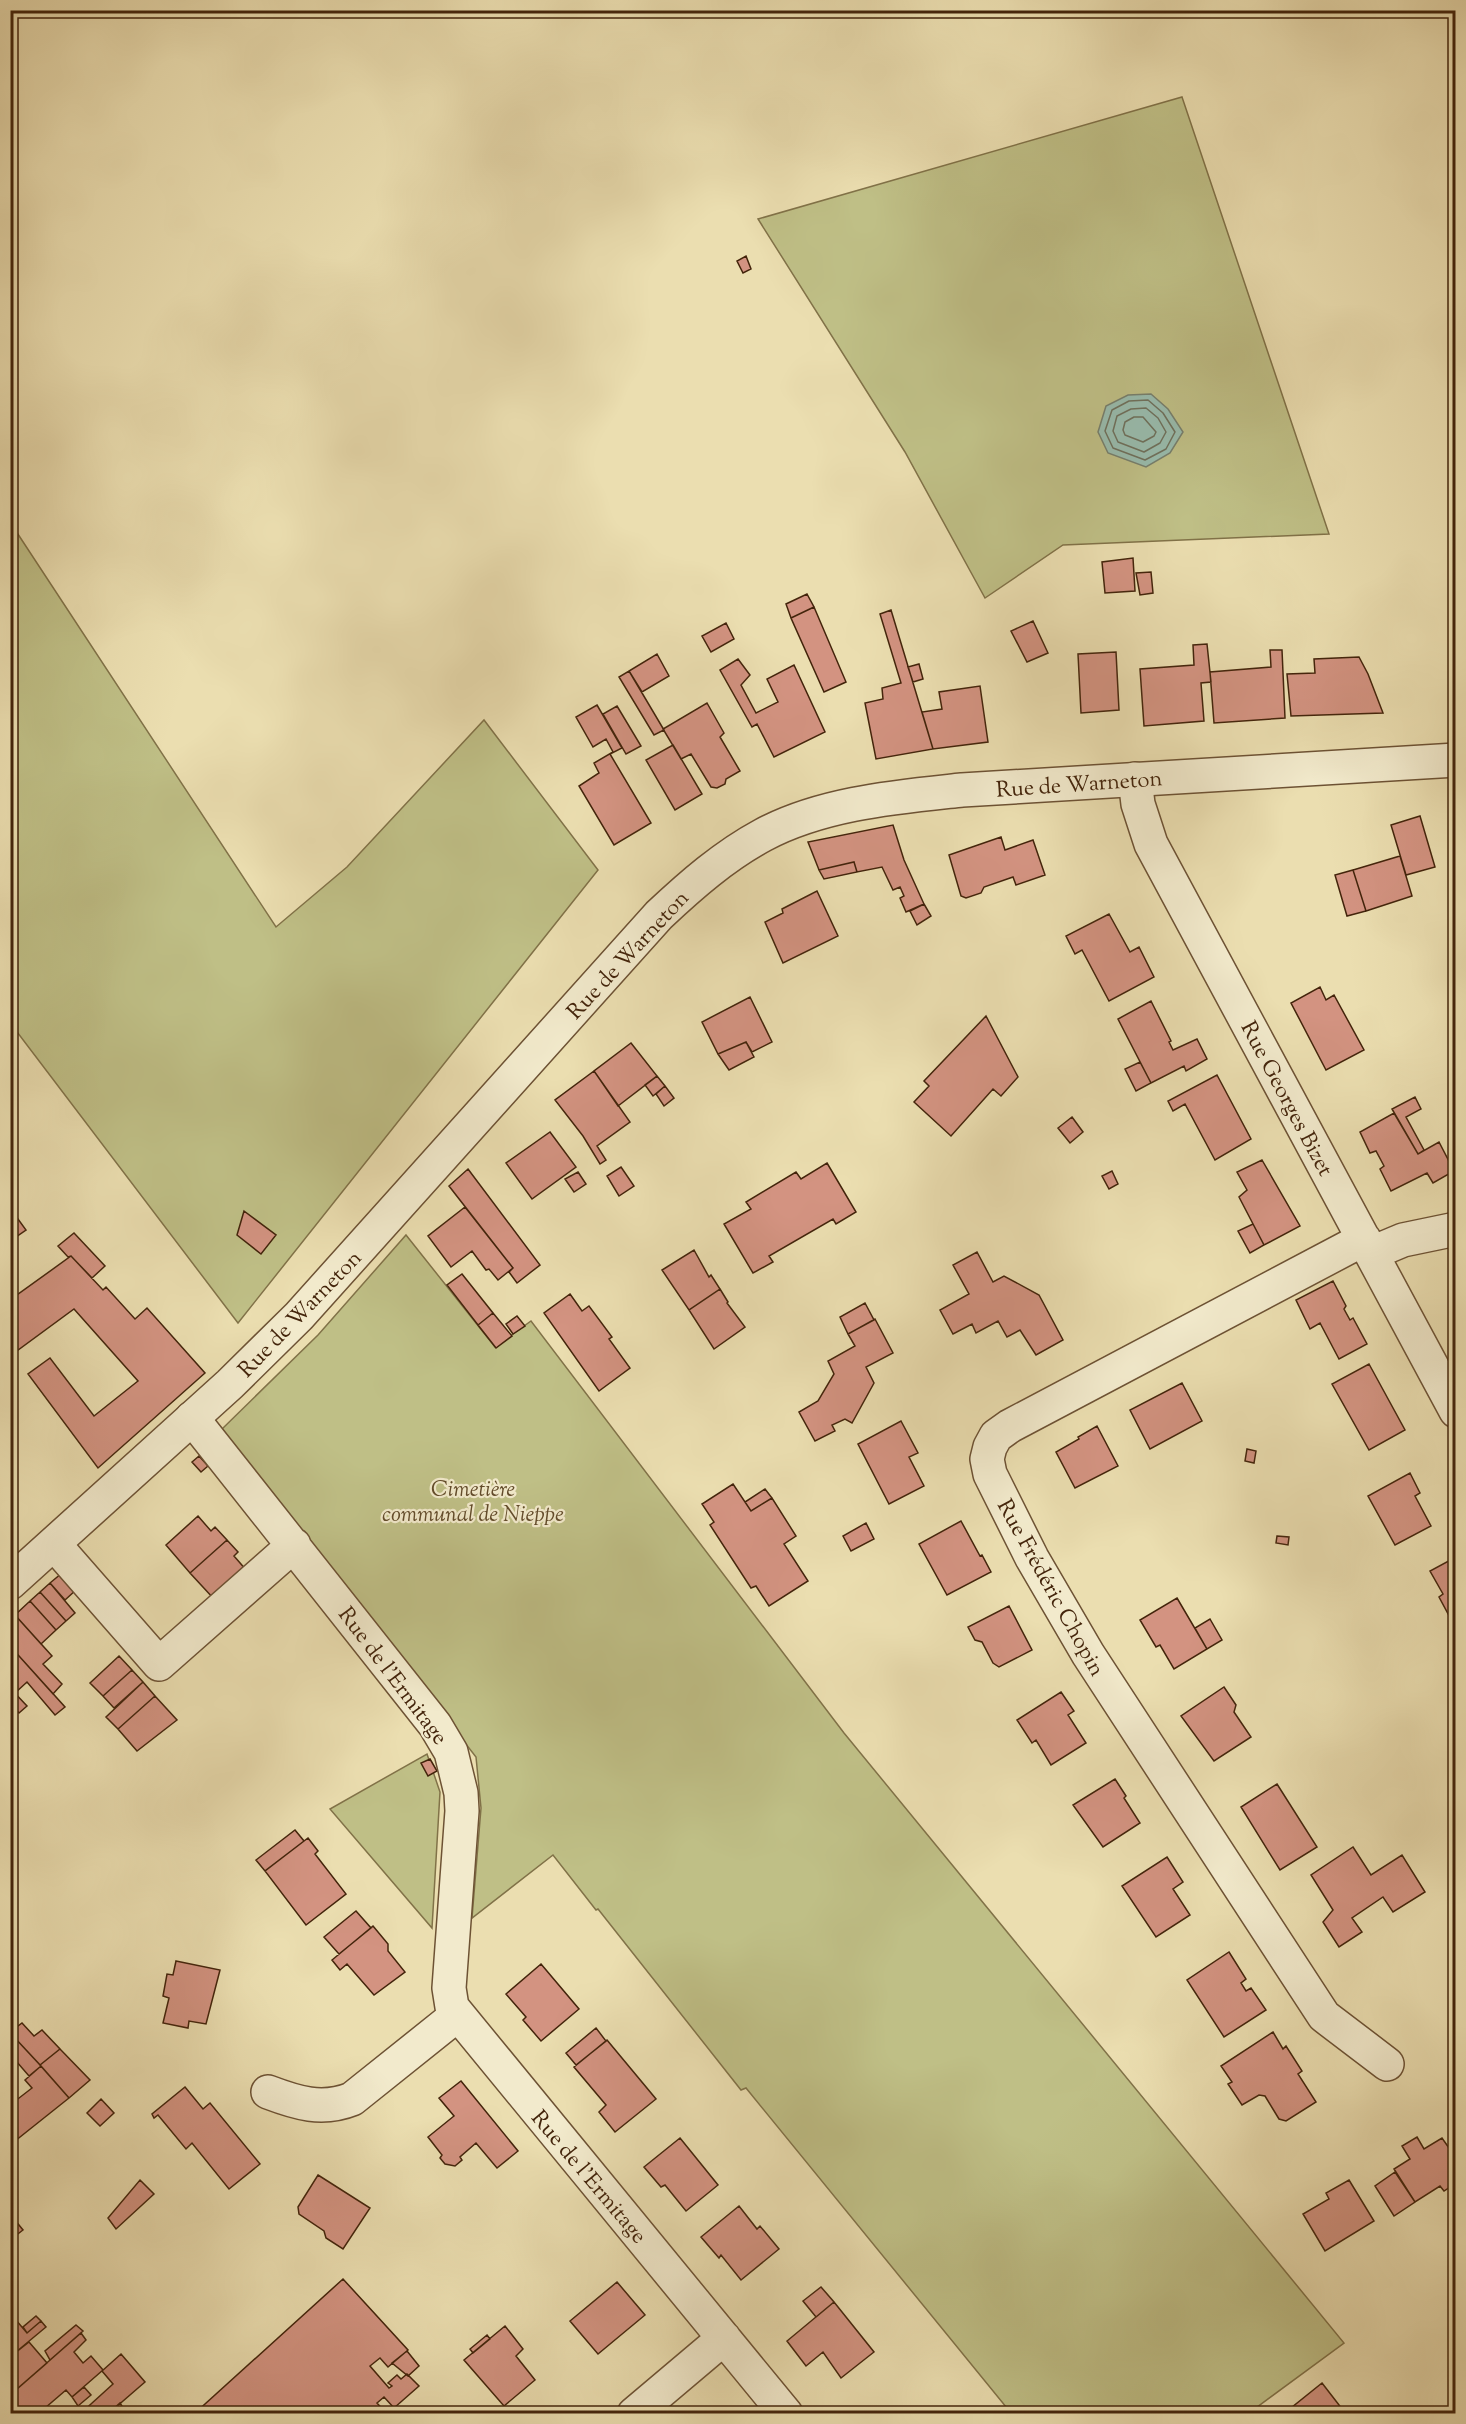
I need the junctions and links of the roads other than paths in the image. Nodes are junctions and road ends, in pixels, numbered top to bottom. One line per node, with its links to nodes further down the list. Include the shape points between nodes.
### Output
1 (1455, 760): 2 (street, Rue de Warneton)
2 (1135, 779): 4 (street, Rue Georges Bizet, via 1138,804 1151,844); 6 (street, Rue de Warneton, via 963,790 842,808 765,834 725,858 659,915 321,1293)
3 (1455, 1229): 4 (street, Rue Frédéric Chopin)
4 (1368, 1246): 5 (street, Rue Georges Bizet); 11 (street, Rue Frédéric Chopin, via 1011,1426 996,1436 987,1459 995,1486 1088,1654 1324,2016)
5 (1455, 1411)
6 (192, 1418): 7 (street, Rue de Warneton); 8 (street, Rue de l'Ermitage)
7 (54, 1544): 8 (street, via 159,1664); 9 (street, Rue de Warneton)
8 (294, 1545): 10 (street, Rue de l'Ermitage, via 435,1725 451,1752 462,1811 449,1988 450,2002)
9 (10, 1583)
10 (457, 2015): 12 (street, via 346,2101 311,2105); 13 (street, Rue de l'Ermitage)
11 (1387, 2064)
12 (268, 2092)
13 (724, 2338): 14 (street); 15 (street, Rue de l'Ermitage)
14 (634, 2414)
15 (786, 2414)

